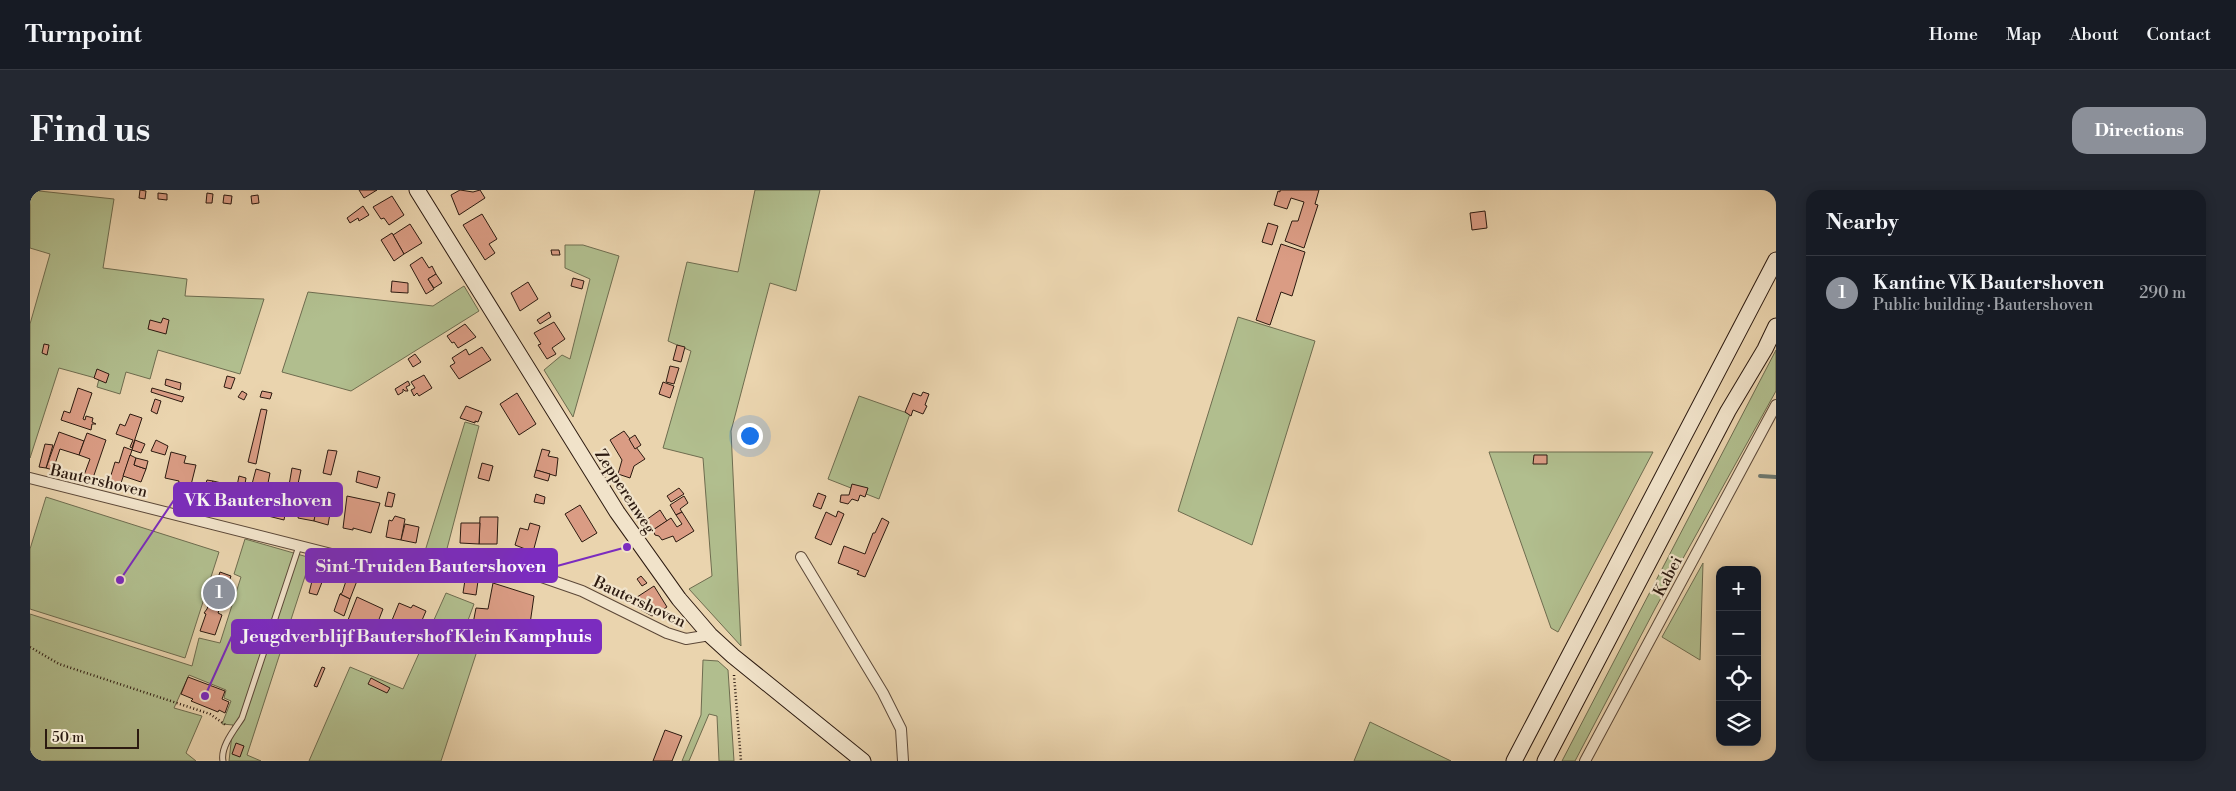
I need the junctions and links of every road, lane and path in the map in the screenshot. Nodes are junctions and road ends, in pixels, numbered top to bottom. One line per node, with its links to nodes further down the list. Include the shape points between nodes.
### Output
1 (417, 190): 8 (main road, Zepperenweg, via 617,512 664,579)
2 (1776, 260): 16 (main road)
3 (1776, 326): 17 (main road, via 1728,411)
4 (1776, 405): 18 (street, Kabei)
5 (30, 478): 6 (street, Bautershoven)
6 (300, 546): 8 (street, Bautershoven, via 391,567 490,569 533,574 582,591 667,633 686,639); 11 (lane, via 242,718)
7 (802, 557): 15 (street, via 884,692 900,729)
8 (710, 635): 10 (main road, Zepperenweg)
9 (30, 647): 11 (path, via 59,664 210,714)
10 (733, 656): 13 (path); 14 (main road, Zepperenweg)
11 (234, 731): 12 (lane)
12 (223, 761)
13 (741, 761)
14 (862, 761)
15 (903, 761)
16 (1514, 761)
17 (1545, 761)
18 (1585, 761)

